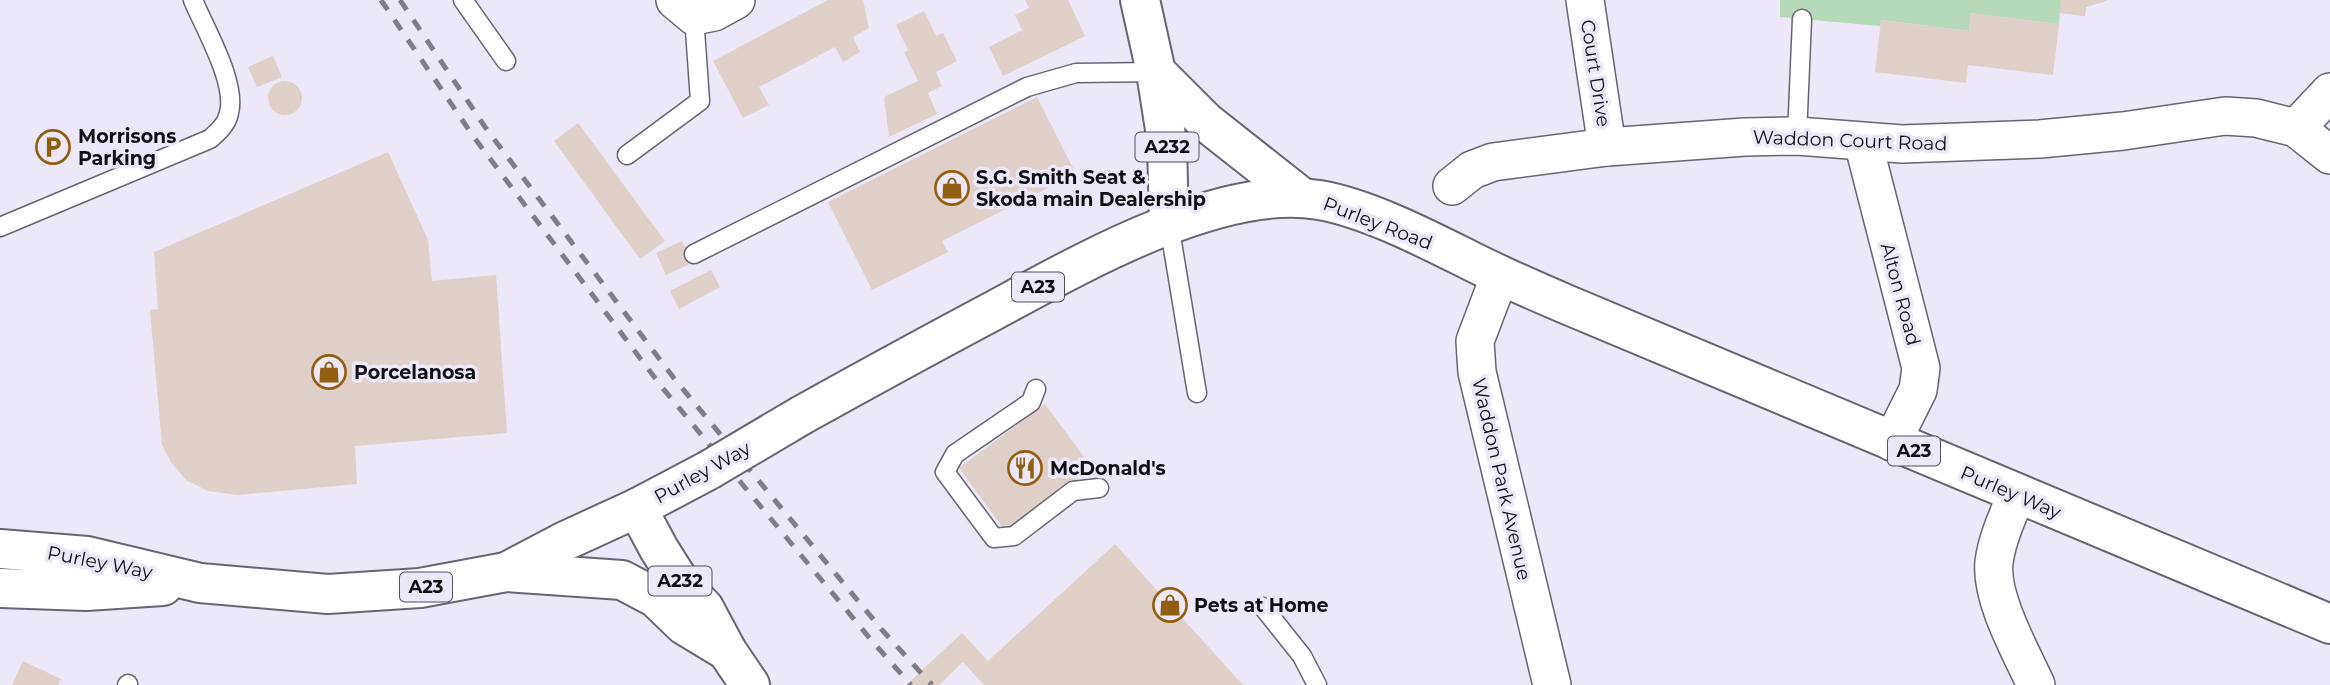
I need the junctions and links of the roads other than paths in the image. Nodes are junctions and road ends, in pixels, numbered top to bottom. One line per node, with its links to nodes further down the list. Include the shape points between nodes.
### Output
1 (193, 0): 20 (lane, via 230,94 229,114 222,128 210,139)
2 (463, 0): 8 (lane)
3 (736, 0): 6 (street, via 714,12)
4 (1140, 0): 9 (highway, A232)
5 (1585, 0): 14 (street, Court Drive)
6 (684, 8): 15 (lane, via 700,101)
7 (1802, 19): 12 (lane)
8 (506, 61)
9 (1156, 72): 18 (highway, via 1206,122); 19 (highway, A232, via 1167,142); 21 (lane, via 1076,73 1027,87)
10 (2330, 92): 11 (street)
11 (2296, 128): 13 (street, Waddon Court Road, via 2225,116 2040,139); 16 (street, Waddon Court Road)
12 (1797, 136): 13 (street, Waddon Court Road); 14 (street, Waddon Court Road)
13 (1863, 142): 25 (street, Alton Road, via 1921,368 1919,390)
14 (1607, 147): 17 (street, Waddon Court Road, via 1493,162 1472,170)
15 (627, 155)
16 (2330, 155)
17 (1452, 187)
18 (1301, 197): 19 (highway, Purley Road / A23, via 1243,202); 22 (highway, Purley Road / A23, via 1322,200 1408,231)
19 (1170, 223): 24 (lane); 28 (highway, Purley Way / A23, bridge, via 1063,273)
20 (0, 227)
21 (694, 254)
22 (1500, 275): 25 (highway, Purley Way / A23); 38 (street, Waddon Park Avenue, via 1474,352)
23 (1036, 389): 26 (lane, via 1031,402 955,454 946,472 994,538 1014,536 1073,491)
24 (1197, 393)
25 (1892, 442): 27 (highway, Purley Way / A23)
26 (1099, 488)
27 (2017, 494): 34 (highway, Purley Way / A23); 39 (street, via 1995,553 1993,576)
28 (637, 508): 30 (highway, Purley Way / A23); 35 (highway, A232)
29 (0, 548): 31 (highway, Purley Way / A23, via 86,556)
30 (506, 572): 31 (highway, Purley Way / A23, via 420,588 328,594); 35 (highway, via 622,580 656,598 684,625)
31 (200, 583): 32 (highway, Purley Way / A23, via 86,591)
32 (0, 588)
33 (1263, 607): 37 (lane, via 1302,656)
34 (2330, 624)
35 (727, 651): 36 (highway, A232)
36 (750, 685)
37 (1317, 685)
38 (1552, 685)
39 (2036, 685)

